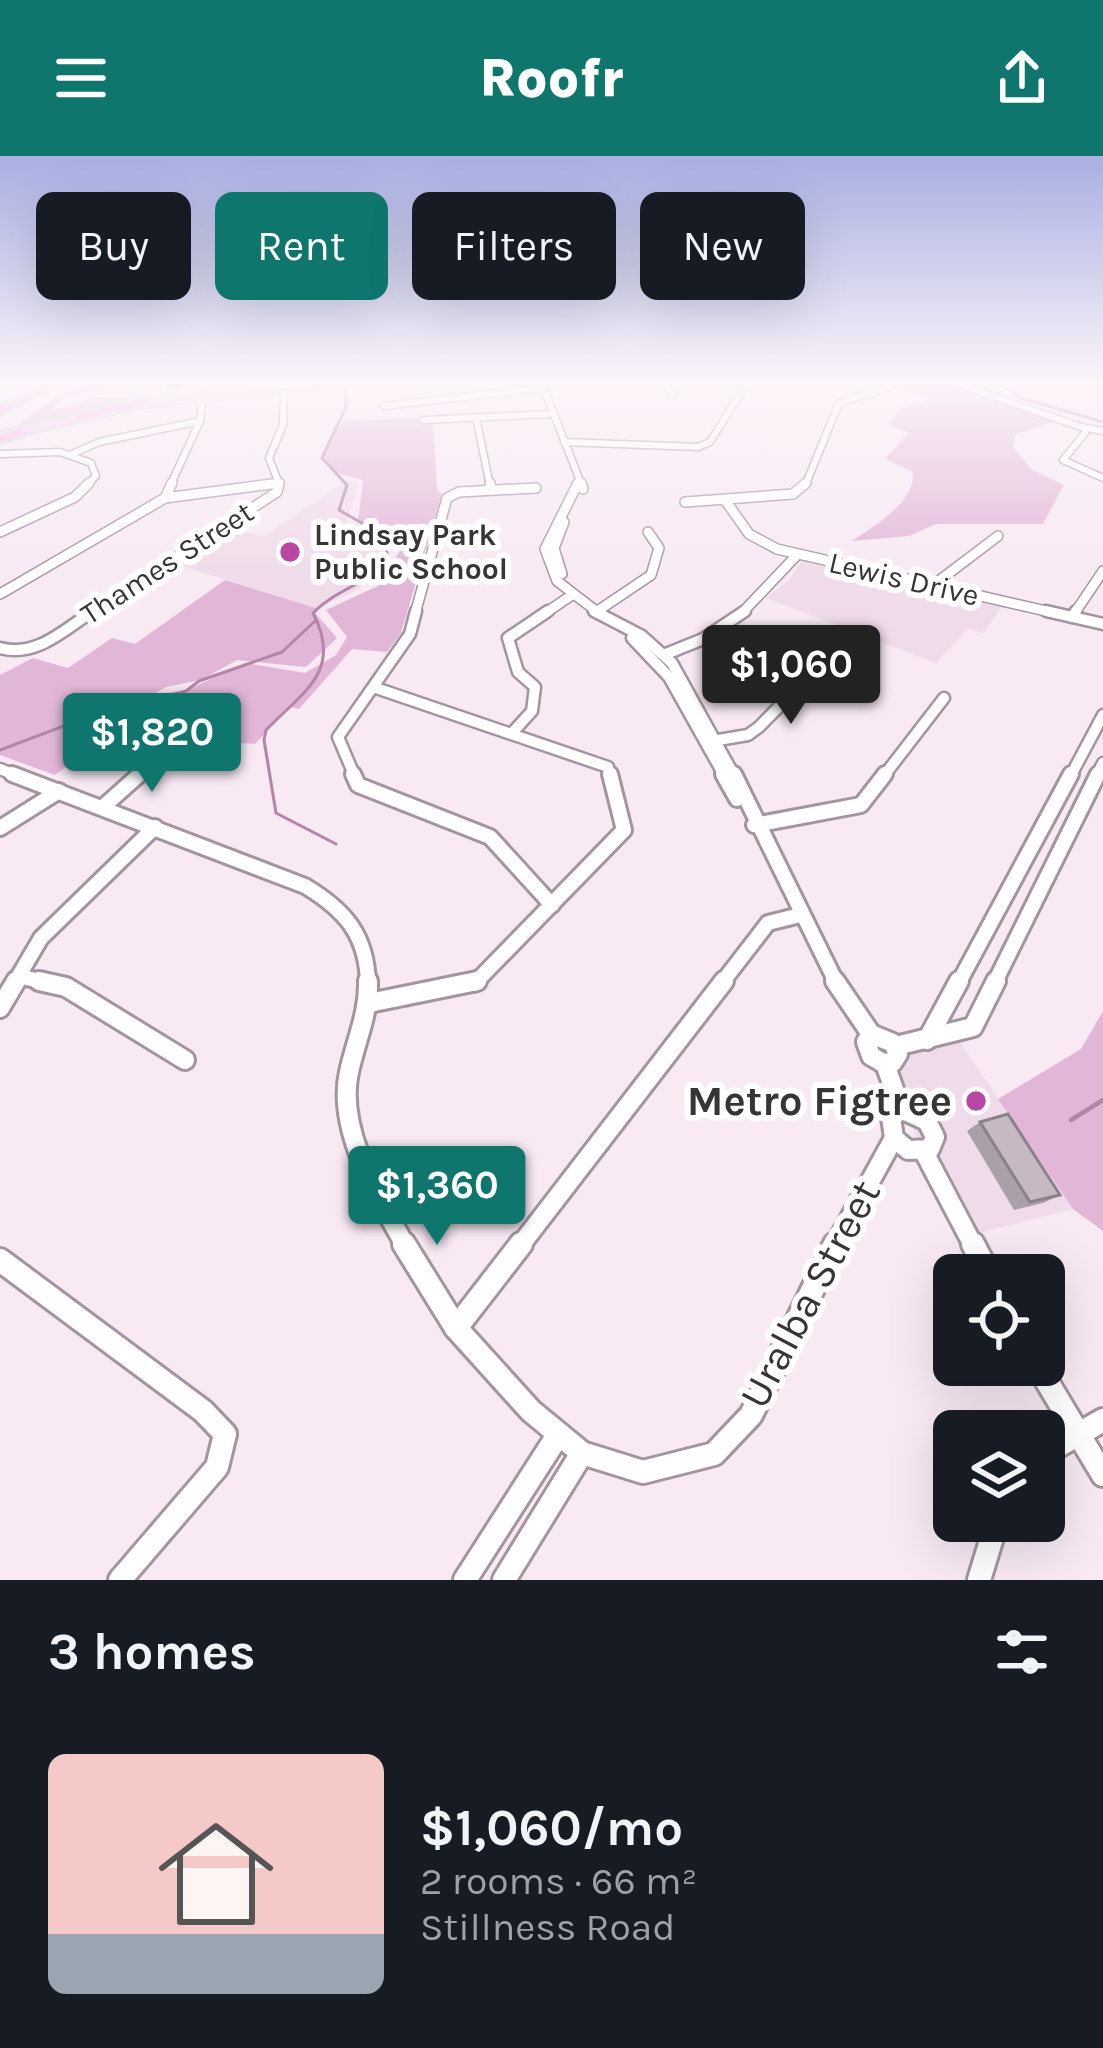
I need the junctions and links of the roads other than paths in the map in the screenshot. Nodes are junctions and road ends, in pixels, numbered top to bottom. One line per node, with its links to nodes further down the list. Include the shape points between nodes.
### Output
1 (81, 450): 9 (street)
2 (187, 450): 14 (street)
3 (272, 450): 11 (street, Thames Street)
4 (483, 450): 13 (street)
5 (567, 450): 24 (street, via 578,494 543,547)
6 (820, 450): 15 (street, via 804,489)
7 (1071, 450): 10 (street, via 1064,462)
8 (0, 454): 9 (street)
9 (73, 454): 17 (street, via 95,467 88,488)
10 (1103, 476)
11 (277, 488): 14 (street); 29 (street, Thames Street, via 26,653)
12 (536, 488): 13 (street)
13 (491, 490): 32 (street, via 451,494 410,634)
14 (165, 499): 23 (street)
15 (725, 500): 16 (street); 20 (street, Lewis Drive, via 749,534)
16 (685, 502)
17 (0, 532)
18 (648, 532): 25 (street, via 658,548 651,575)
19 (998, 536): 22 (street)
20 (796, 555): 22 (street, Lewis Drive); 31 (street, via 706,639)
21 (1103, 572): 26 (street)
22 (932, 586): 26 (street, Lewis Drive)
23 (0, 594)
24 (572, 595): 25 (street); 35 (street, via 508,638 518,672 535,687 532,711)
25 (596, 612): 27 (street)
26 (1072, 617): 28 (street, Lewis Drive)
27 (610, 621): 31 (street); 42 (street, via 669,676)
28 (1103, 624)
29 (0, 648)
30 (832, 653): 36 (street, via 748,735)
31 (666, 654): 36 (street)
32 (376, 688): 35 (street); 45 (street, via 338,737 358,785 490,838)
33 (944, 698): 42 (street, via 861,805)
34 (1103, 715): 46 (street)
35 (512, 734): 45 (street, via 608,767 619,804 625,830)
36 (718, 740): 42 (street)
37 (169, 748): 41 (street)
38 (1103, 763): 48 (street)
39 (0, 769): 40 (street, Uralba Street)
40 (59, 790): 41 (street, Uralba Street); 44 (street)
41 (104, 807): 43 (street, Uralba Street)
42 (752, 821): 47 (street)
43 (155, 826): 49 (street, via 63,912); 50 (street, Uralba Street, via 338,905 360,935)
44 (0, 828)
45 (552, 905): 50 (street, via 473,985)
46 (1000, 911): 48 (street); 53 (street)
47 (800, 915): 52 (street); 62 (street, via 769,922)
48 (1024, 924): 53 (street, via 973,1027)
49 (19, 976): 51 (street); 55 (street, via 66,988)
50 (369, 1003): 62 (street, Uralba Street, via 347,1078 357,1157)
51 (0, 1008)
52 (871, 1034): 54 (street); 56 (street, via 869,1055)
53 (927, 1040): 54 (street)
54 (896, 1046): 56 (street, via 896,1059)
55 (185, 1060)
56 (886, 1064): 57 (street)
57 (901, 1109): 58 (street, via 890,1124); 59 (street, via 930,1122 934,1144)
58 (895, 1138): 59 (street); 68 (street, Uralba Street, via 751,1414 714,1454 644,1472)
59 (924, 1152): 60 (street)
60 (978, 1254)
61 (0, 1260): 71 (street, via 226,1434 217,1467)
62 (456, 1328): 66 (street, Uralba Street)
63 (1049, 1386): 65 (street)
64 (1103, 1420): 65 (street)
65 (1077, 1434): 67 (street); 69 (street)
66 (558, 1436): 68 (street, Uralba Street); 72 (street)
67 (1065, 1441)
68 (582, 1453): 73 (street)
69 (1103, 1475)
70 (991, 1542): 74 (street)
71 (120, 1580)
72 (465, 1580)
73 (504, 1580)
74 (979, 1580)

